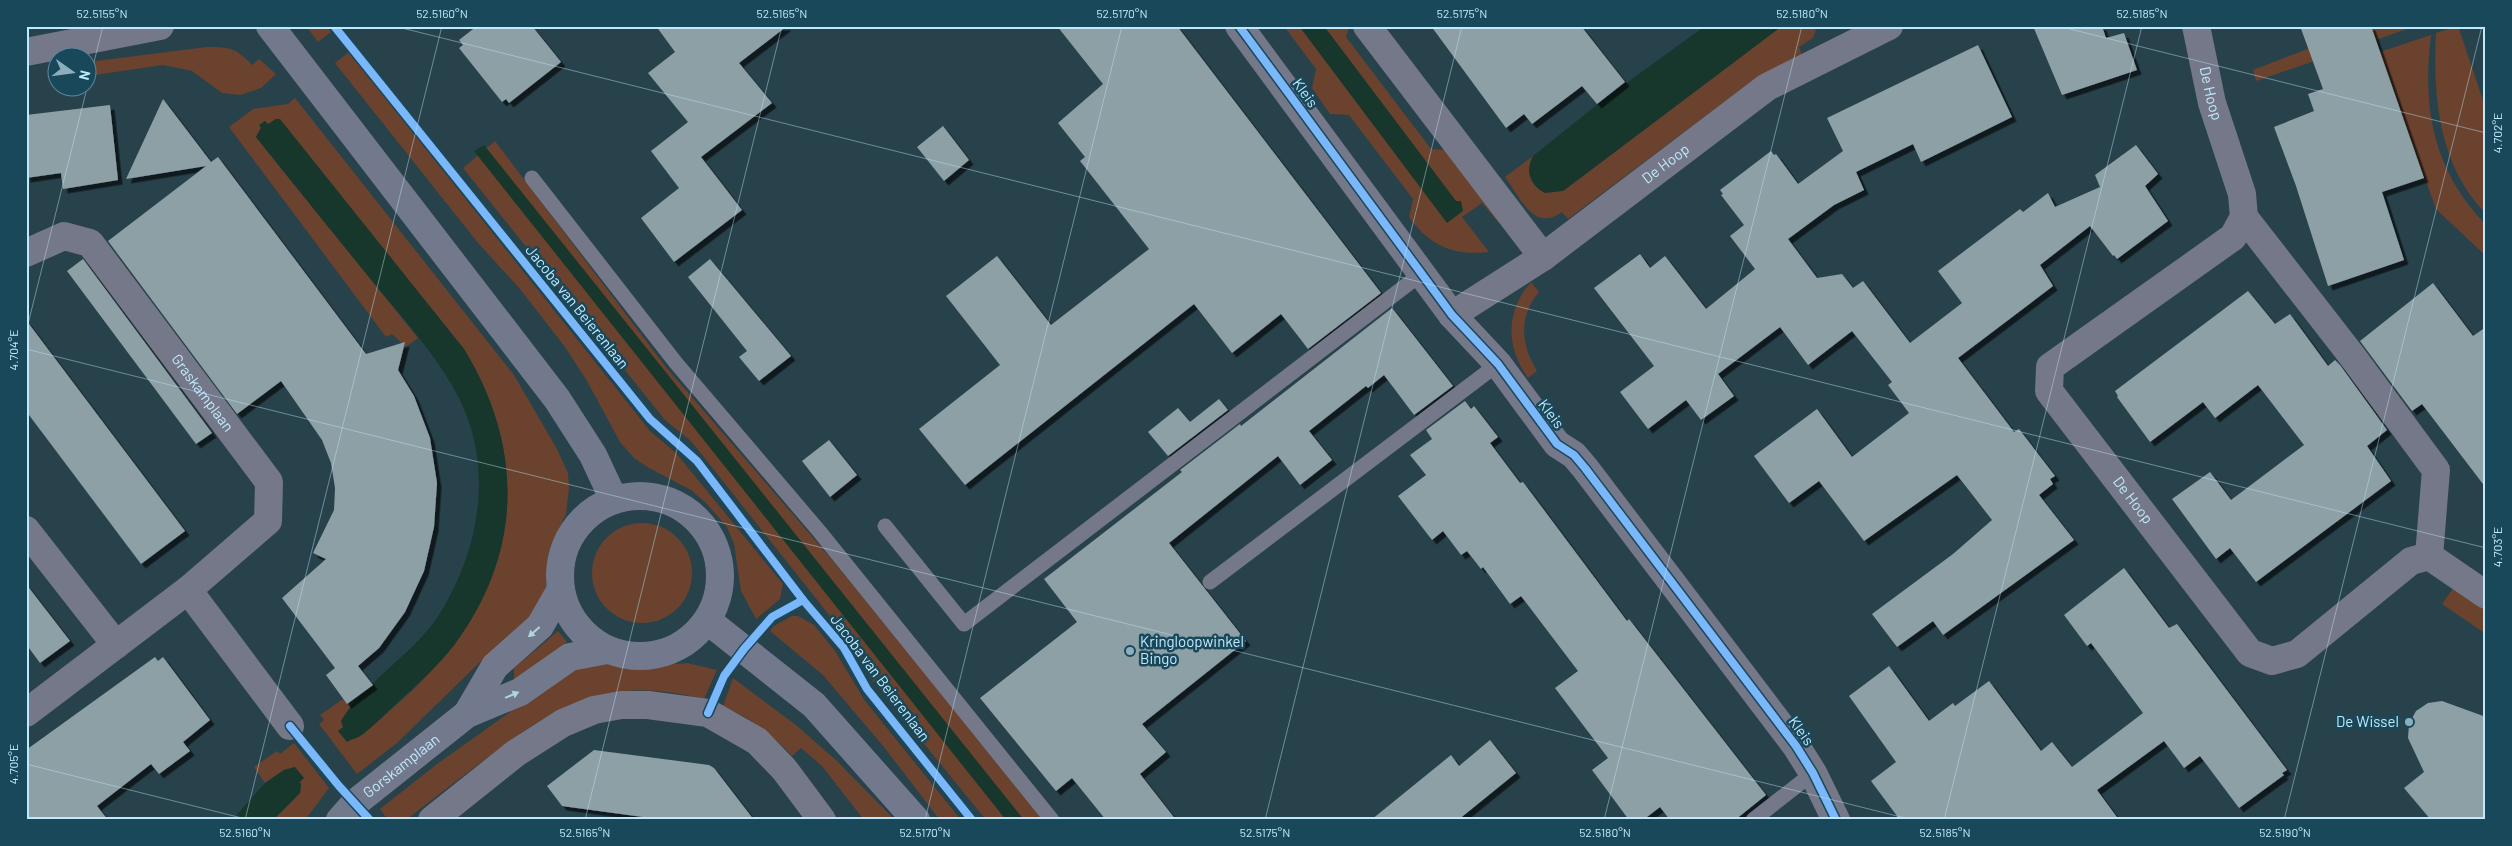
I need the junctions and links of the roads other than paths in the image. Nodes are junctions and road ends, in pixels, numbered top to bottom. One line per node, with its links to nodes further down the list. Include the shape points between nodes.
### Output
1 (160, 26): 7 (street)
2 (270, 26): 17 (main road, via 557,399 593,455)
3 (1238, 26): 14 (street, Kleis)
4 (1367, 26): 13 (street)
5 (1889, 26): 8 (street, De Hoop)
6 (2196, 26): 11 (street, De Hoop, via 2212,103 2242,194)
7 (93, 33): 9 (street)
8 (1852, 34): 13 (street, De Hoop, via 1768,87)
9 (26, 52)
10 (532, 178): 36 (lane, via 676,363 818,531)
11 (2244, 218): 20 (street, via 2436,470); 20 (street, De Hoop, via 2233,237 2050,367 2049,391 2250,653 2272,661 2297,654 2411,561)
12 (26, 253): 22 (street, Graskamplaan, via 64,236 90,243 269,482 268,521)
13 (1544, 257): 15 (street, De Hoop)
14 (1421, 274): 15 (street, Kleis); 18 (lane, via 964,624)
15 (1452, 315): 16 (street, Kleis)
16 (1498, 364): 21 (lane); 31 (street, Kleis, via 1557,444 1574,455 1585,468 1796,746)
17 (614, 500): 23 (main road, via 582,519 567,540 560,565); 25 (main road, via 632,495 663,498 689,512 709,534 720,570 719,593)
18 (885, 526)
19 (26, 530): 26 (street)
20 (2429, 556): 24 (street)
21 (1210, 582)
22 (188, 590): 26 (street, Graskamplaan); 30 (street)
23 (560, 591): 27 (main road, via 571,619 590,641); 29 (main road, Gorskamplaan, one-way to 29, via 540,626 495,666)
24 (2486, 595)
25 (708, 621): 27 (main road, via 690,640 668,653 642,658); 35 (main road, via 814,704)
26 (116, 645): 28 (street, Graskamplaan)
27 (606, 650): 29 (main road, Gorskamplaan, one-way to 27, via 520,692 570,657)
28 (26, 713)
29 (467, 714): 32 (main road, Gorskamplaan, via 356,803)
30 (290, 726)
31 (1813, 773): 37 (lane); 38 (street, Kleis)
32 (340, 820)
33 (432, 820): 34 (street, via 516,754 562,723 594,710 621,705 708,712 757,741 784,769)
34 (822, 820)
35 (916, 820)
36 (1052, 820)
37 (1753, 820)
38 (1836, 820)

